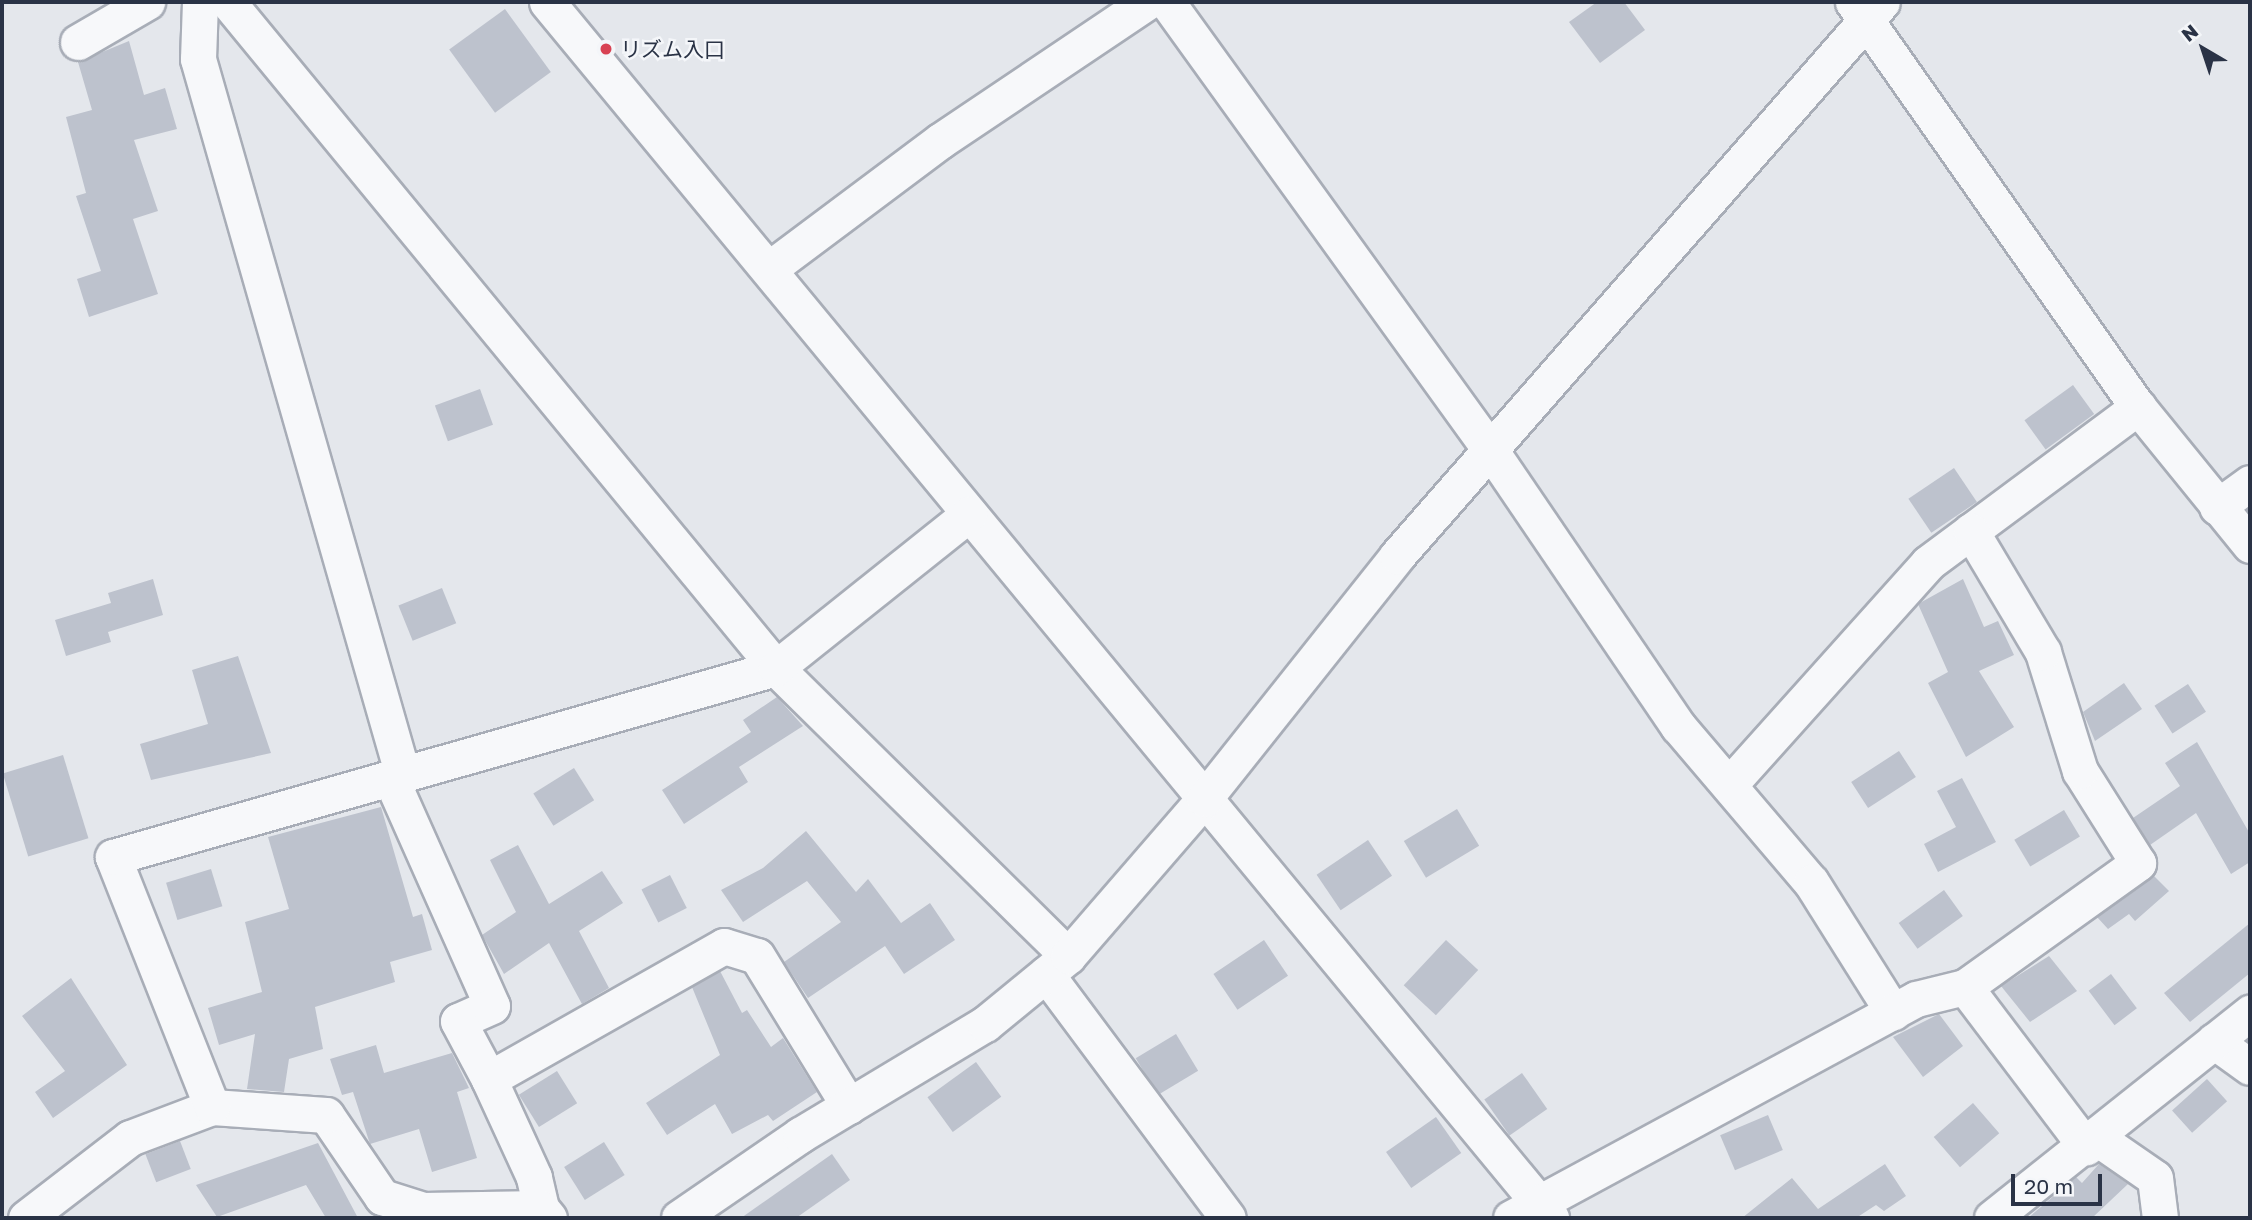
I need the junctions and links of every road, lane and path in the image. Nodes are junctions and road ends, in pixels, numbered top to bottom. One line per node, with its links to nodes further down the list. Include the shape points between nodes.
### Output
1 (147, 2): 8 (street)
2 (200, 2): 18 (street, via 198,59)
3 (228, 2): 17 (street)
4 (547, 2): 9 (street)
5 (1147, 2): 9 (street, via 940,141)
6 (1167, 2): 11 (street)
7 (1867, 8): 10 (street); 11 (street)
8 (78, 41)
9 (769, 269): 14 (street)
10 (2138, 407): 13 (street); 15 (street)
11 (1491, 451): 19 (street, via 1678,726); 20 (street, via 1397,556)
12 (2250, 482): 13 (street)
13 (2217, 507): 16 (street)
14 (969, 514): 17 (street); 20 (street)
15 (1971, 531): 19 (street, via 1928,563); 22 (street, via 2043,652 2080,771 2138,863)
16 (2250, 545)
17 (776, 668): 18 (street); 21 (street)
18 (397, 778): 27 (street, via 492,1006 458,1021); 29 (street, via 113,857)
19 (1729, 785): 23 (street, via 1811,882)
20 (1204, 799): 21 (street); 33 (street)
21 (1057, 965): 28 (street, via 985,1024); 35 (street)
22 (1965, 987): 23 (street); 30 (street)
23 (1894, 1012): 33 (street)
24 (2250, 1013): 25 (street)
25 (2214, 1041): 26 (street); 30 (street)
26 (2250, 1067)
27 (489, 1079): 28 (street, via 724,946 740,946 757,956); 31 (street, via 534,1177)
28 (849, 1106): 32 (street)
29 (212, 1107): 31 (street, via 326,1115 382,1197 423,1210); 34 (street, via 130,1138)
30 (2091, 1142): 36 (street); 37 (street, via 2155,1178)
31 (545, 1213)
32 (697, 1213)
33 (1534, 1214)
34 (26, 1218)
35 (1228, 1218)
36 (1992, 1218)
37 (2160, 1218)

